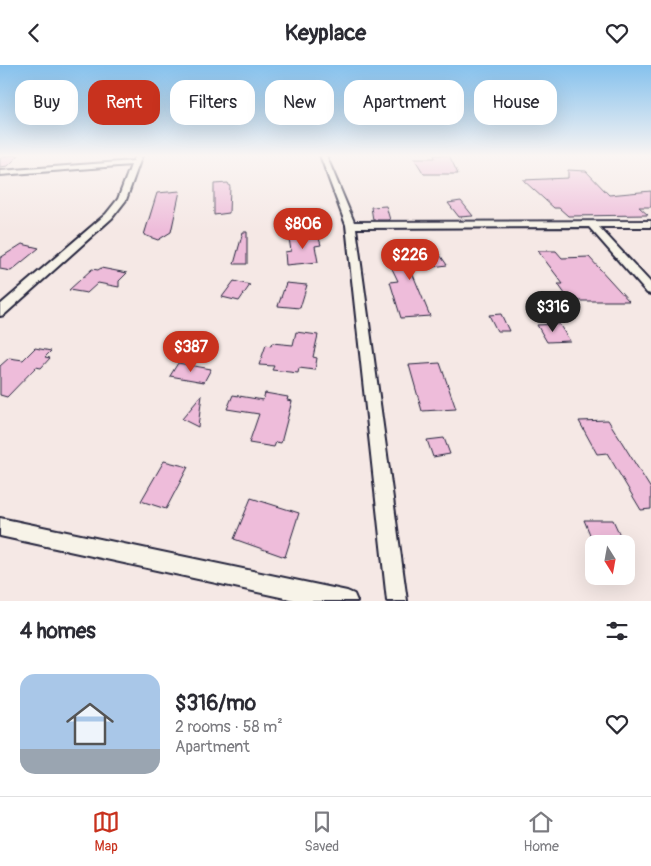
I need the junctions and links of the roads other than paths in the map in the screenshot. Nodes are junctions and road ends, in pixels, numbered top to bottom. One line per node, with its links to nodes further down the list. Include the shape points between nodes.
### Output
1 (129, 180): 7 (street, via 122,200 108,216)
2 (333, 180): 5 (street)
3 (591, 224): 4 (street); 5 (street); 6 (street)
4 (651, 224)
5 (352, 225): 10 (street)
6 (651, 290)
7 (0, 312)
8 (0, 527): 9 (street)
9 (347, 601)
10 (397, 601)

